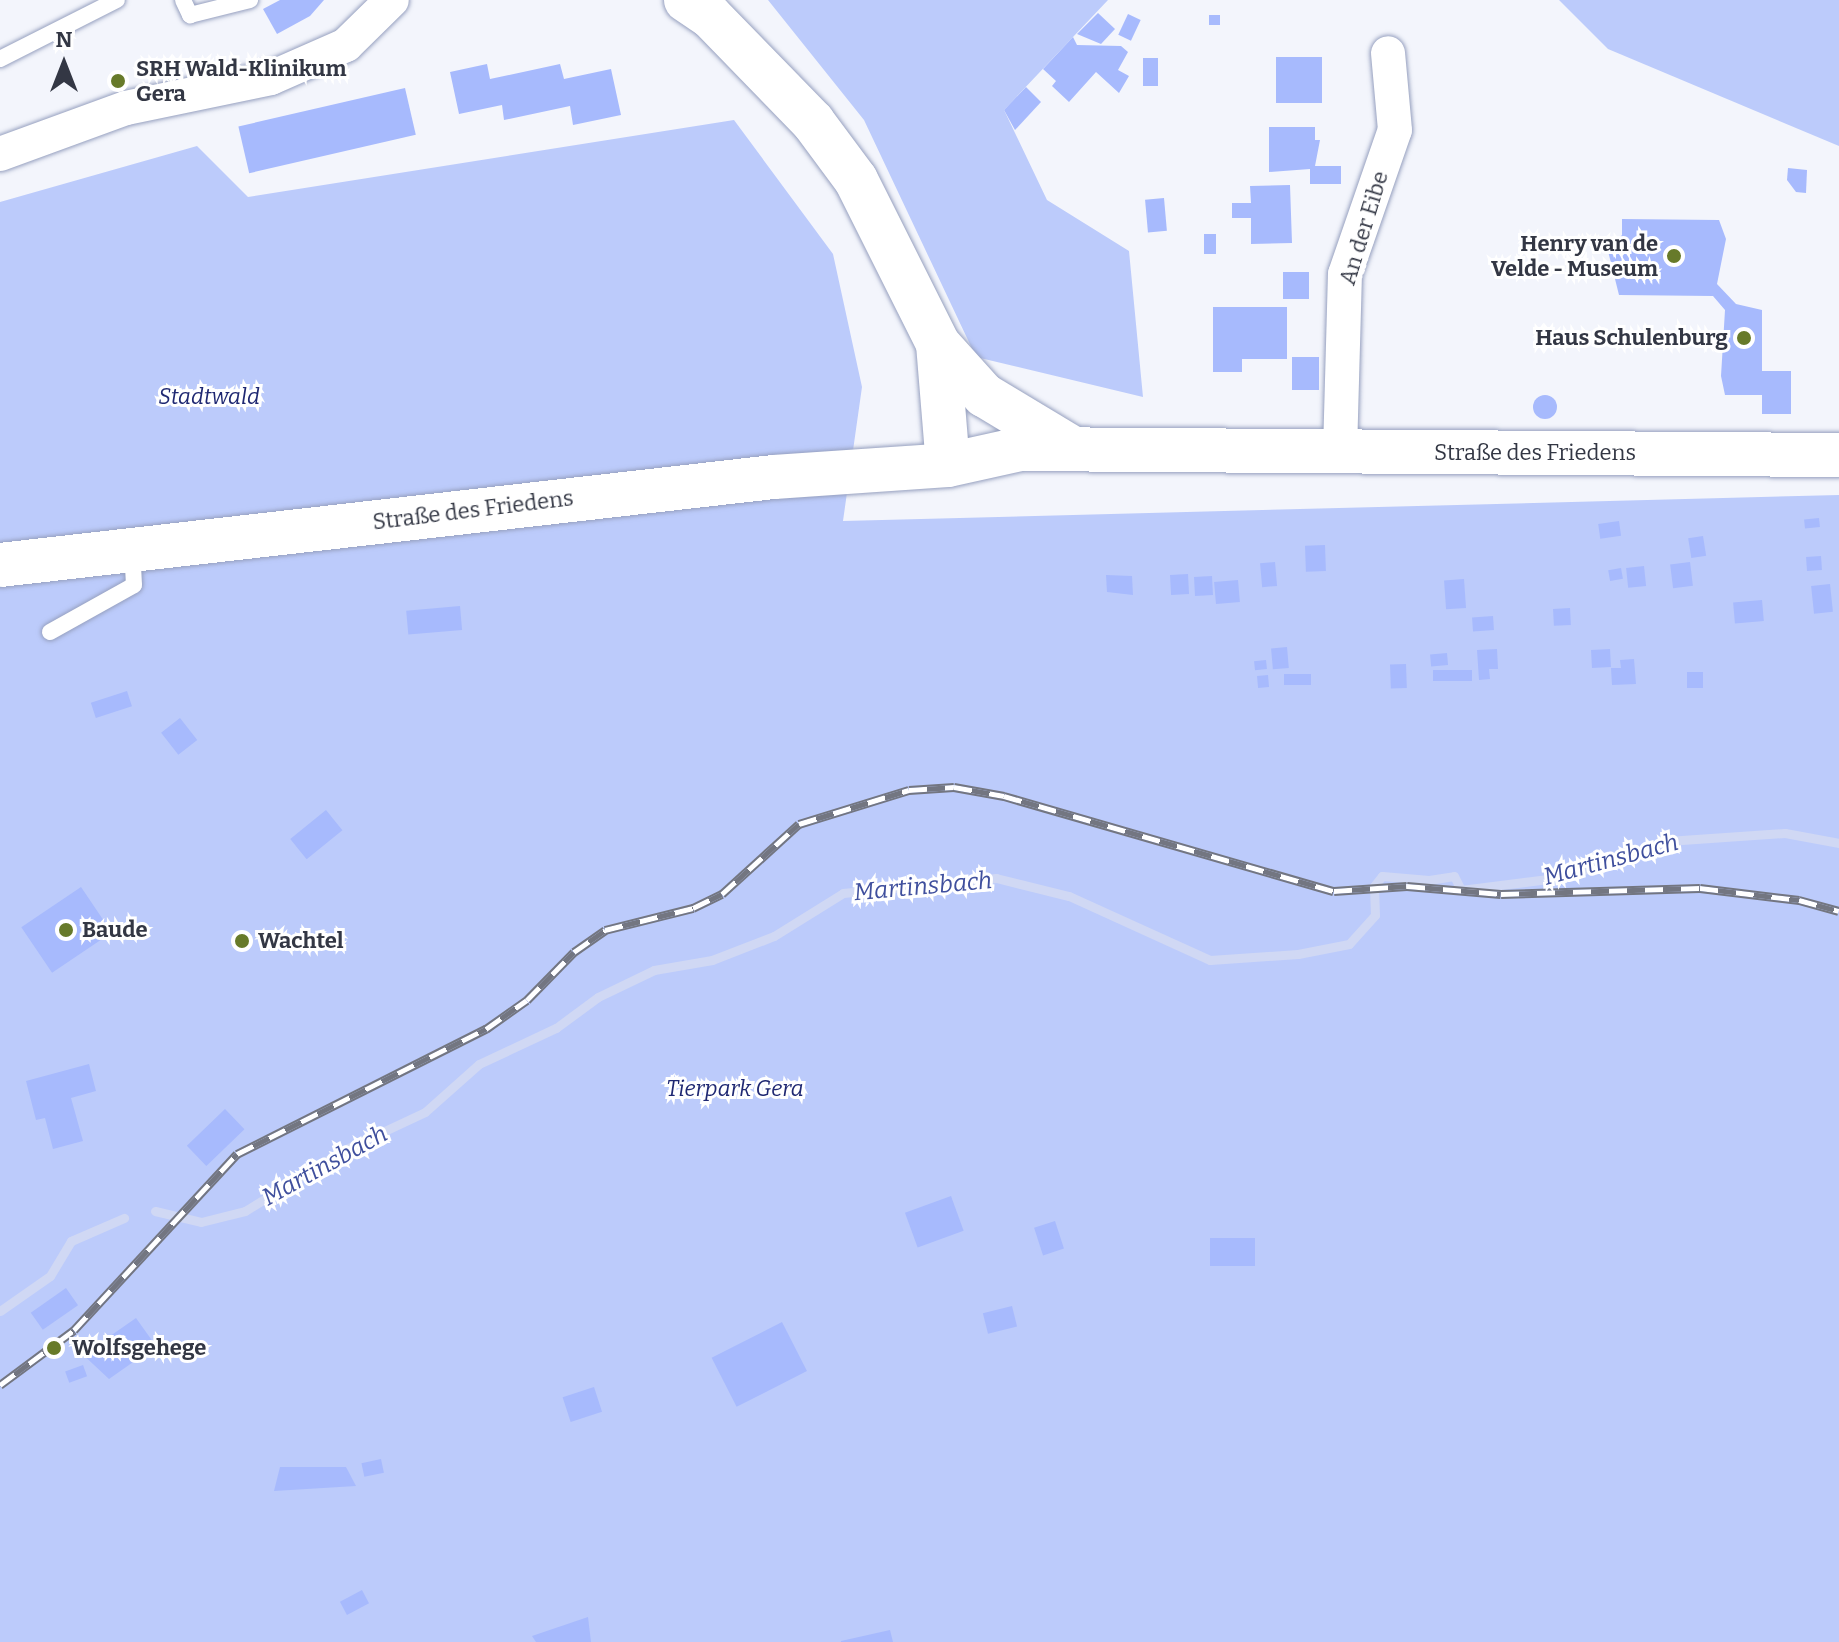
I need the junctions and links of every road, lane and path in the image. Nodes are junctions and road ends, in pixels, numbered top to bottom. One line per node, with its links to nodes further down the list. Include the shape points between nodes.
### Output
1 (117, 0): 7 (lane)
2 (183, 0): 3 (lane, via 190,15)
3 (250, 0)
4 (392, 0): 8 (street, via 346,45 271,78 126,108)
5 (686, 0): 9 (main road, via 710,16 813,122 856,180)
6 (1388, 53): 11 (street, An der Eibe, via 1395,130 1345,274)
7 (0, 59)
8 (0, 154)
9 (938, 344): 10 (main road, via 984,395); 14 (main road)
10 (1069, 446): 12 (main road, Straße des Friedens); 14 (main road, Straße des Friedens, via 1012,449)
11 (1340, 452): 12 (main road, Straße des Friedens); 13 (main road, Straße des Friedens)
12 (1230, 453): 14 (main road, Straße des Friedens, via 1143,472 1014,475)
13 (1839, 455)
14 (948, 465): 15 (main road, Straße des Friedens, via 745,480)
15 (132, 549): 16 (main road, Straße des Friedens); 17 (lane, via 134,585)
16 (0, 565)
17 (50, 632)

